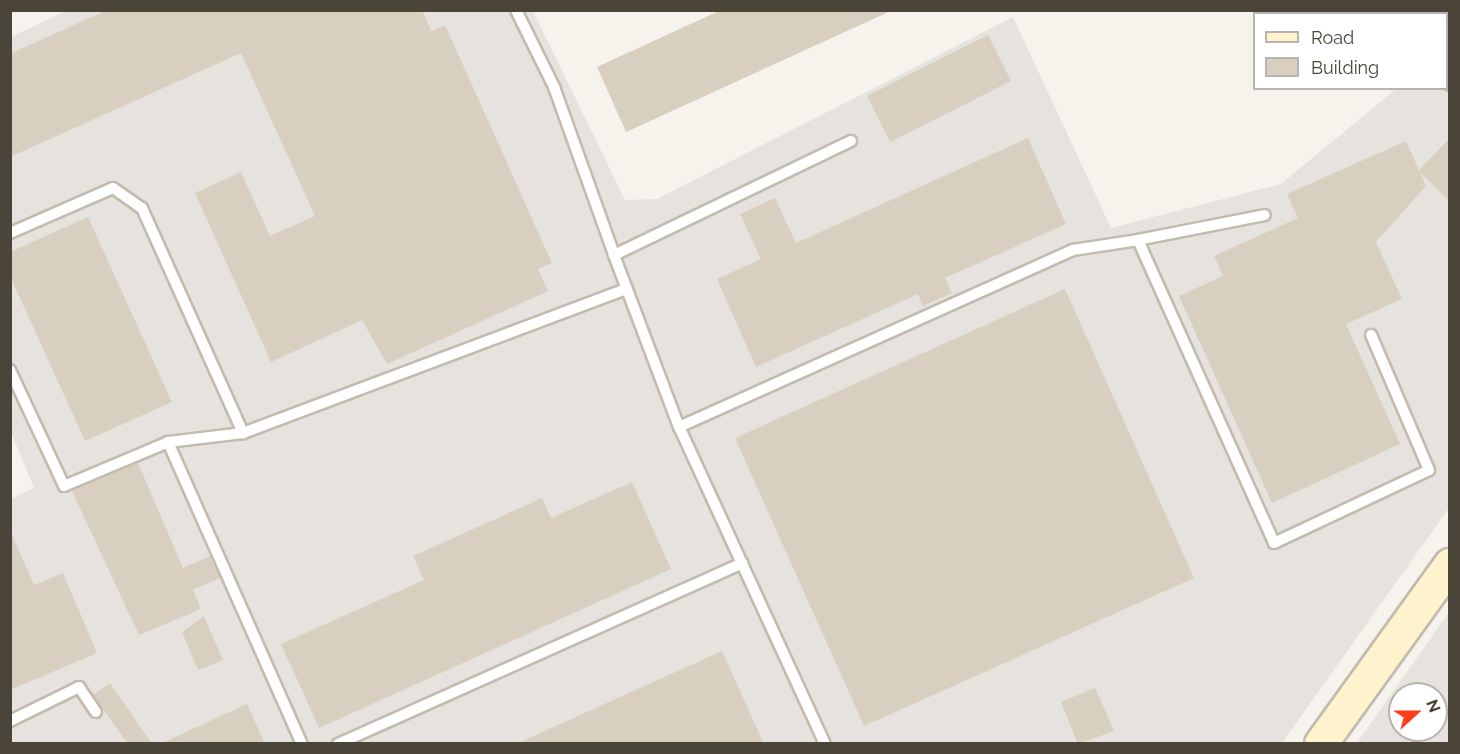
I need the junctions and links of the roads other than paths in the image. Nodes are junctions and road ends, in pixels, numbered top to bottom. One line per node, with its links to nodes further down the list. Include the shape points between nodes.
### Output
1 (516, 10): 6 (lane, via 554,87)
2 (851, 141): 6 (lane)
3 (1265, 215): 5 (lane)
4 (10, 233): 11 (lane, via 113,188 142,208)
5 (1138, 240): 8 (lane, via 1274,543 1429,470); 10 (lane, via 1073,250)
6 (614, 255): 7 (lane)
7 (627, 289): 10 (lane); 11 (lane)
8 (1371, 335)
9 (10, 370): 12 (lane, via 64,486)
10 (679, 427): 13 (lane)
11 (243, 433): 12 (lane)
12 (168, 442): 17 (lane)
13 (742, 563): 18 (lane); 19 (lane)
14 (1449, 566): 20 (main road)
15 (96, 712): 16 (lane, via 79,687)
16 (10, 721)
17 (302, 744)
18 (338, 744)
19 (825, 744)
20 (1321, 744)

